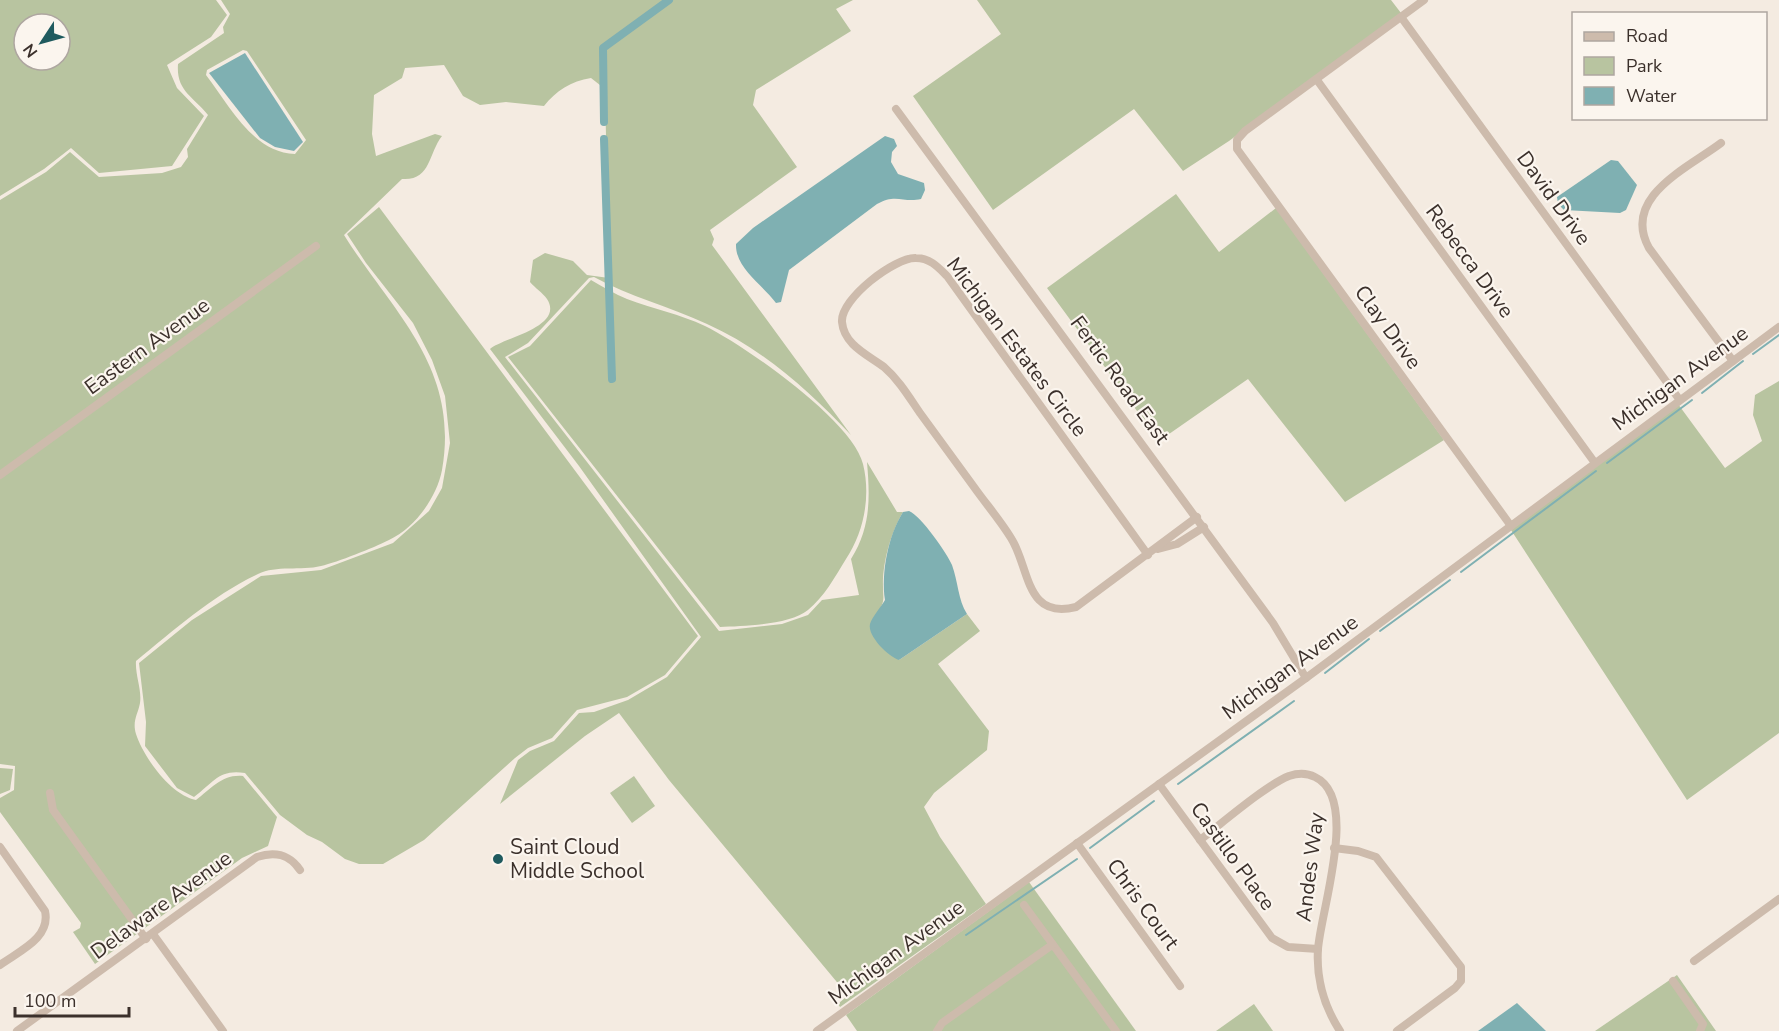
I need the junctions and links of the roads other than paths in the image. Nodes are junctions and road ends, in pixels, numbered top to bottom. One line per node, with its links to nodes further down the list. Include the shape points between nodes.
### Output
1 (1424, 0): 2 (street)
2 (1401, 17): 3 (street); 9 (street, David Drive)
3 (1317, 80): 10 (street, Rebecca Drive); 13 (street, Clay Drive, via 1245,131 1237,140 1237,149)
4 (896, 109): 12 (street, Fertic Road East)
5 (1721, 143): 8 (street, via 1653,193 1644,209 1642,228 1649,248)
6 (316, 246): 11 (street, Eastern Avenue)
7 (1779, 327): 8 (street, Michigan Avenue)
8 (1733, 361): 9 (street, Michigan Avenue)
9 (1679, 399): 10 (street, Michigan Avenue)
10 (1594, 463): 13 (street, Michigan Avenue)
11 (0, 475)
12 (1197, 517): 14 (street, Fertic Road East); 15 (street, Michigan Estates Circle)
13 (1511, 526): 17 (street, Michigan Avenue)
14 (1204, 527): 15 (street, Michigan Estates Circle, via 1177,544); 17 (street, Fertic Road East, via 1273,623)
15 (1156, 549): 16 (street, Michigan Estates Circle)
16 (1148, 555): 16 (street, Michigan Estates Circle, via 1076,607 1063,610 1042,602 1028,583 1011,539 902,388 884,367 857,349 847,337 842,322 854,295 908,259 933,262 954,285)
17 (1306, 678): 18 (street, Michigan Avenue)
18 (1159, 784): 20 (street, Castillo Place); 21 (street, Michigan Avenue)
19 (50, 793): 27 (street, via 53,810)
20 (1200, 840): 23 (street, Andes Way, via 1284,778 1305,774 1325,783 1335,798); 29 (street, Castillo Place, via 1272,938 1288,947)
21 (1077, 843): 33 (street, Chris Court); 36 (street, Michigan Avenue)
22 (0, 847): 31 (street, via 47,919 41,936)
23 (1334, 848): 29 (street, Andes Way); 40 (street, via 1376,857 1461,967 1461,981 1455,988)
24 (300, 870): 27 (street, Delaware Avenue, via 291,859 276,853 257,857)
25 (1779, 899): 30 (street)
26 (1024, 905): 28 (street)
27 (150, 936): 34 (street, Delaware Avenue); 35 (street)
28 (1052, 945): 37 (street, via 942,1023); 38 (street)
29 (1318, 949): 39 (street, Andes Way, via 1318,977 1325,1004)
30 (1694, 962)
31 (0, 964)
32 (1673, 981): 41 (street, via 1703,1024)
33 (1180, 986)
34 (17, 1031)
35 (223, 1031)
36 (817, 1031)
37 (937, 1031)
38 (1116, 1031)
39 (1340, 1031)
40 (1397, 1031)
41 (1700, 1031)

